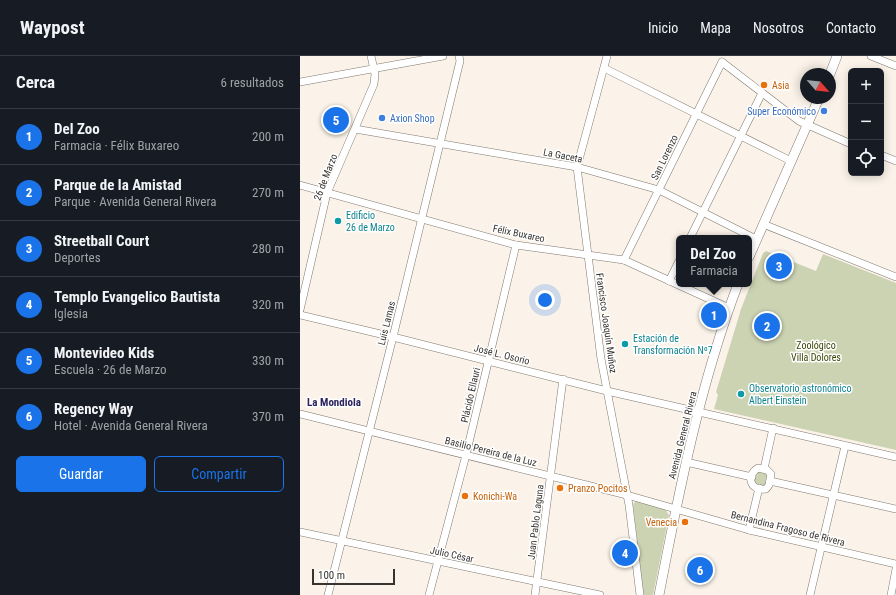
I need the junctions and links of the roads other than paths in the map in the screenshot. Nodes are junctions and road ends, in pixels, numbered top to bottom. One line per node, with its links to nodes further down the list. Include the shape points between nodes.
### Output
1 (371, 56): 11 (street, 26 de Marzo)
2 (443, 56): 11 (street)
3 (459, 56): 20 (street, Luis Lamas)
4 (607, 56): 9 (street, Francisco Joaquín Muñoz)
5 (837, 56): 10 (main road)
6 (871, 56): 8 (street)
7 (721, 59): 13 (street); 15 (street, San Lorenzo)
8 (896, 66)
9 (604, 68): 15 (street); 24 (street, Francisco Joaquín Muñoz)
10 (832, 68)
11 (374, 69): 12 (street); 17 (street, 26 de Marzo, via 374,84)
12 (300, 82)
13 (762, 93): 16 (street); 18 (street)
14 (816, 104): 16 (main road)
15 (696, 114): 18 (street); 26 (street, San Lorenzo)
16 (807, 125): 19 (street); 23 (main road)
17 (355, 129): 20 (street, La Gaceta); 27 (street, 26 de Marzo)
18 (741, 136): 23 (street); 28 (street)
19 (848, 143)
20 (440, 144): 24 (street, La Gaceta); 29 (street, Luis Lamas)
21 (884, 156): 22 (street)
22 (896, 160)
23 (791, 161): 30 (main road)
24 (577, 167): 26 (street, La Gaceta); 37 (street, Francisco Joaquín Muñoz)
25 (300, 185): 27 (street, Félix Buxareo)
26 (659, 190): 28 (street, La Gaceta); 38 (street, San Lorenzo)
27 (327, 193): 29 (street, Félix Buxareo); 46 (street, 26 de Marzo)
28 (703, 212): 31 (street); 32 (street, La Gaceta)
29 (422, 218): 35 (street, Félix Buxareo); 48 (street, Luis Lamas)
30 (763, 224): 34 (main road); 40 (street)
31 (692, 235)
32 (748, 235)
33 (752, 237): 34 (street, La Gaceta)
34 (756, 239): 36 (main road)
35 (516, 245): 37 (street, Félix Buxareo); 49 (street, Plácido Ellauri)
36 (752, 249)
37 (588, 256): 38 (street, Félix Buxareo); 51 (street, Francisco Joaquín Muñoz)
38 (624, 260): 41 (street, Félix Buxareo)
39 (676, 267): 41 (street)
40 (896, 277)
41 (669, 281): 42 (street, Félix Buxareo)
42 (676, 284)
43 (682, 287): 45 (street, Félix Buxareo)
44 (737, 287): 45 (main road, Avenida General Rivera)
45 (729, 308): 52 (main road, Avenida General Rivera)
46 (300, 310)
47 (300, 315): 48 (street, José L. Osorio)
48 (393, 337): 49 (street, José L. Osorio); 55 (street, Luis Lamas)
49 (488, 360): 50 (street, José L. Osorio); 57 (street, Plácido Ellauri)
50 (563, 380): 51 (street, José L. Osorio); 61 (street, Juan Pablo Laguna)
51 (607, 391): 52 (street, José L. Osorio); 65 (street, Francisco Joaquín Muñoz)
52 (698, 412): 54 (street, José L. Osorio); 59 (main road, Avenida General Rivera)
53 (300, 414): 55 (street, Basilio Pereira de la Luz)
54 (773, 428): 56 (street, José L. Osorio); 60 (street)
55 (369, 431): 57 (street, Basilio Pereira de la Luz); 71 (street, Luis Lamas)
56 (845, 446): 58 (street, José L. Osorio); 66 (street)
57 (466, 455): 61 (street, Basilio Pereira de la Luz); 73 (street, Plácido Ellauri)
58 (896, 457)
59 (686, 462): 62 (street); 67 (main road, Avenida General Rivera)
60 (764, 469): 62 (street, via 758,468); 63 (street, via 771,474)
61 (551, 477): 65 (street, Basilio Pereira de la Luz); 76 (street, Juan Pablo Laguna)
62 (752, 477): 64 (street, via 753,486)
63 (770, 483): 64 (street, via 766,488); 66 (street)
64 (759, 488): 69 (street)
65 (628, 495): 67 (street, Basilio Pereira de la Luz); 81 (street, Francisco Joaquín Muñoz)
66 (834, 495): 68 (street); 72 (street)
67 (676, 509): 69 (street, Bernandina Fragoso de Rivera); 82 (main road, Avenida General Rivera)
68 (896, 509)
69 (749, 530): 72 (street, Bernandina Fragoso de Rivera)
70 (300, 532): 71 (street, Julio César)
71 (341, 541): 73 (street, Julio César); 77 (street, Luis Lamas)
72 (821, 547): 74 (street, Bernandina Fragoso de Rivera); 83 (street)
73 (438, 561): 76 (street, Julio César); 78 (street, Plácido Ellauri)
74 (896, 564)
75 (896, 569): 84 (street)
76 (537, 582): 79 (street, Juan Pablo Laguna); 80 (street, Julio César)
77 (328, 595)
78 (429, 595)
79 (535, 595)
80 (600, 595)
81 (640, 595)
82 (659, 595)
83 (810, 595)
84 (891, 595)

